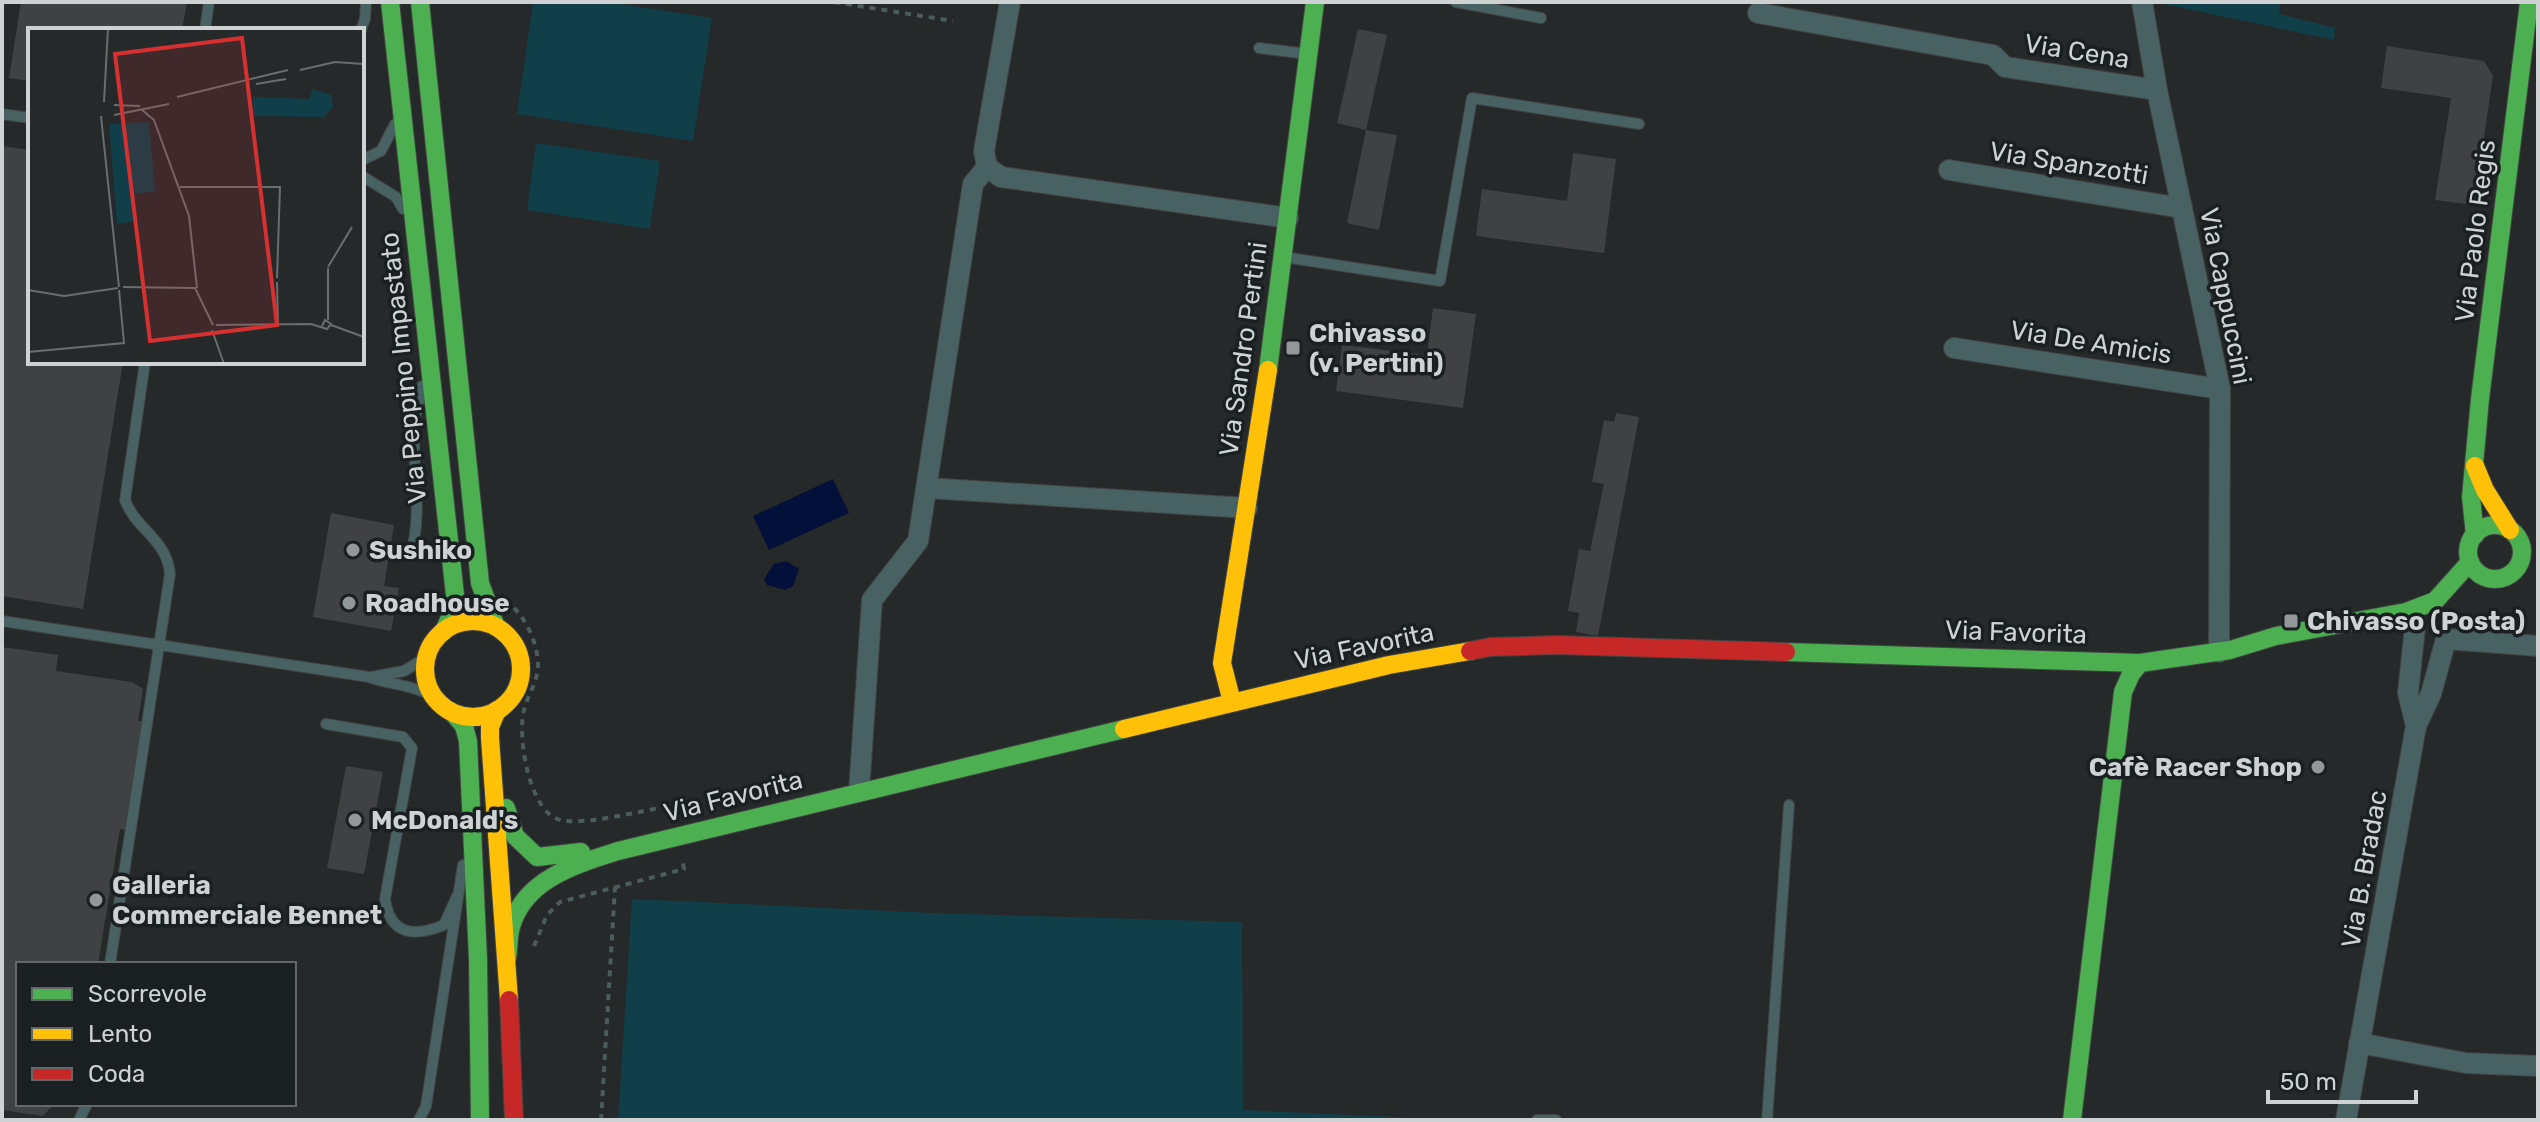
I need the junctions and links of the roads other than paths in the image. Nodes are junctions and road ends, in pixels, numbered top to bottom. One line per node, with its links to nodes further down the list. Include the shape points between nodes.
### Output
1 (209, 2): 12 (lane)
2 (366, 2): 13 (lane)
3 (390, 2): 17 (street, Via Peppino Impastato)
4 (420, 2): 45 (street, Via Peppino Impastato, via 478,572)
5 (1010, 2): 22 (street, via 984,151)
6 (1315, 2): 15 (street, Via Sandro Pertini)
7 (1456, 2): 11 (lane)
8 (2142, 2): 16 (street, Via Cappuccini)
9 (2529, 2): 33 (street, Via Paolo Regis)
10 (1758, 13): 16 (street, Via Cena, via 1993,55 2005,67)
11 (1541, 18)
12 (205, 28)
13 (362, 28)
14 (1259, 48): 15 (lane)
15 (1309, 54): 26 (street, Via Sandro Pertini)
16 (2157, 90): 25 (street, Via Cappuccini)
17 (401, 111): 21 (lane, via 381,151); 27 (street, Via Peppino Impastato)
18 (2, 114): 19 (lane)
19 (28, 118)
20 (1639, 124): 28 (lane, via 1472,98 1440,281)
21 (364, 159)
22 (987, 167): 26 (street, via 1001,177); 34 (street, via 973,184)
23 (1949, 170): 25 (street, Via Spanzotti)
24 (364, 177): 27 (lane, via 396,197)
25 (2182, 208): 32 (street, Via Cappuccini)
26 (1288, 218): 28 (street, Via Sandro Pertini)
27 (413, 225): 30 (street, Via Peppino Impastato)
28 (1282, 257): 35 (street, Via Sandro Pertini)
29 (1954, 348): 32 (street, Via De Amicis)
30 (427, 356): 39 (lane, via 414,428 419,503); 46 (street, Via Peppino Impastato, via 455,595)
31 (145, 364): 48 (lane, via 125,500 169,559)
32 (2220, 389): 50 (street, Via Cappuccini)
33 (2475, 466): 36 (street); 37 (street, Via Paolo Regis)
34 (927, 488): 35 (street); 61 (street, via 918,541 872,600)
35 (1247, 508): 56 (street, Via Sandro Pertini, via 1222,663)
36 (2510, 530): 37 (street, via 2488,526); 38 (street)
37 (2475, 535): 40 (street, via 2469,544)
38 (2530, 549): 42 (street)
39 (410, 557)
40 (2470, 562): 43 (street); 50 (street, via 2435,601 2406,612)
41 (2538, 570): 42 (street)
42 (2514, 572): 43 (street, via 2499,579)
43 (2483, 577): 47 (street, via 2464,598)
44 (2, 621): 48 (lane)
45 (496, 627): 46 (street, via 466,621); 57 (street, via 518,652 521,668 518,685)
46 (444, 631): 52 (street)
47 (2407, 631): 60 (street, Via B. Bradac, via 2408,693)
48 (160, 644): 54 (lane); 67 (lane)
49 (2538, 646): 60 (street, via 2446,639)
50 (2224, 651): 51 (street); 53 (street, Via Favorita)
51 (2294, 652)
52 (427, 657): 54 (lane, via 404,671); 55 (street, via 426,677)
53 (2140, 663): 56 (street, Via Favorita, via 1490,647); 76 (street, via 2123,692)
54 (369, 677): 55 (lane, via 422,689)
55 (434, 697): 58 (street)
56 (1232, 702): 61 (street, Via Favorita)
57 (504, 705): 58 (street, via 483,716); 64 (street, Via Favorita, via 500,731 510,832 537,857); 66 (street, via 490,727 490,738)
58 (453, 713): 63 (street, via 468,741)
59 (326, 724): 65 (lane, via 403,737 412,748 385,899 395,925 425,933 444,925)
60 (2416, 726): 68 (street, Via B. Bradac)
61 (859, 792): 64 (street, Via Favorita)
62 (1789, 805): 75 (lane)
63 (472, 820): 65 (lane); 71 (street)
64 (618, 851): 66 (street, Via Favorita, via 543,882 511,925)
65 (457, 896): 70 (lane, via 426,1106)
66 (507, 958): 72 (street)
67 (110, 962)
68 (2359, 1043): 69 (street, via 2466,1063); 77 (street, Via B. Bradac)
69 (2538, 1066)
70 (419, 1120)
71 (480, 1120)
72 (514, 1120)
73 (1537, 1120): 74 (lane)
74 (1556, 1120)
75 (1767, 1120)
76 (2072, 1120)
77 (2346, 1120)

